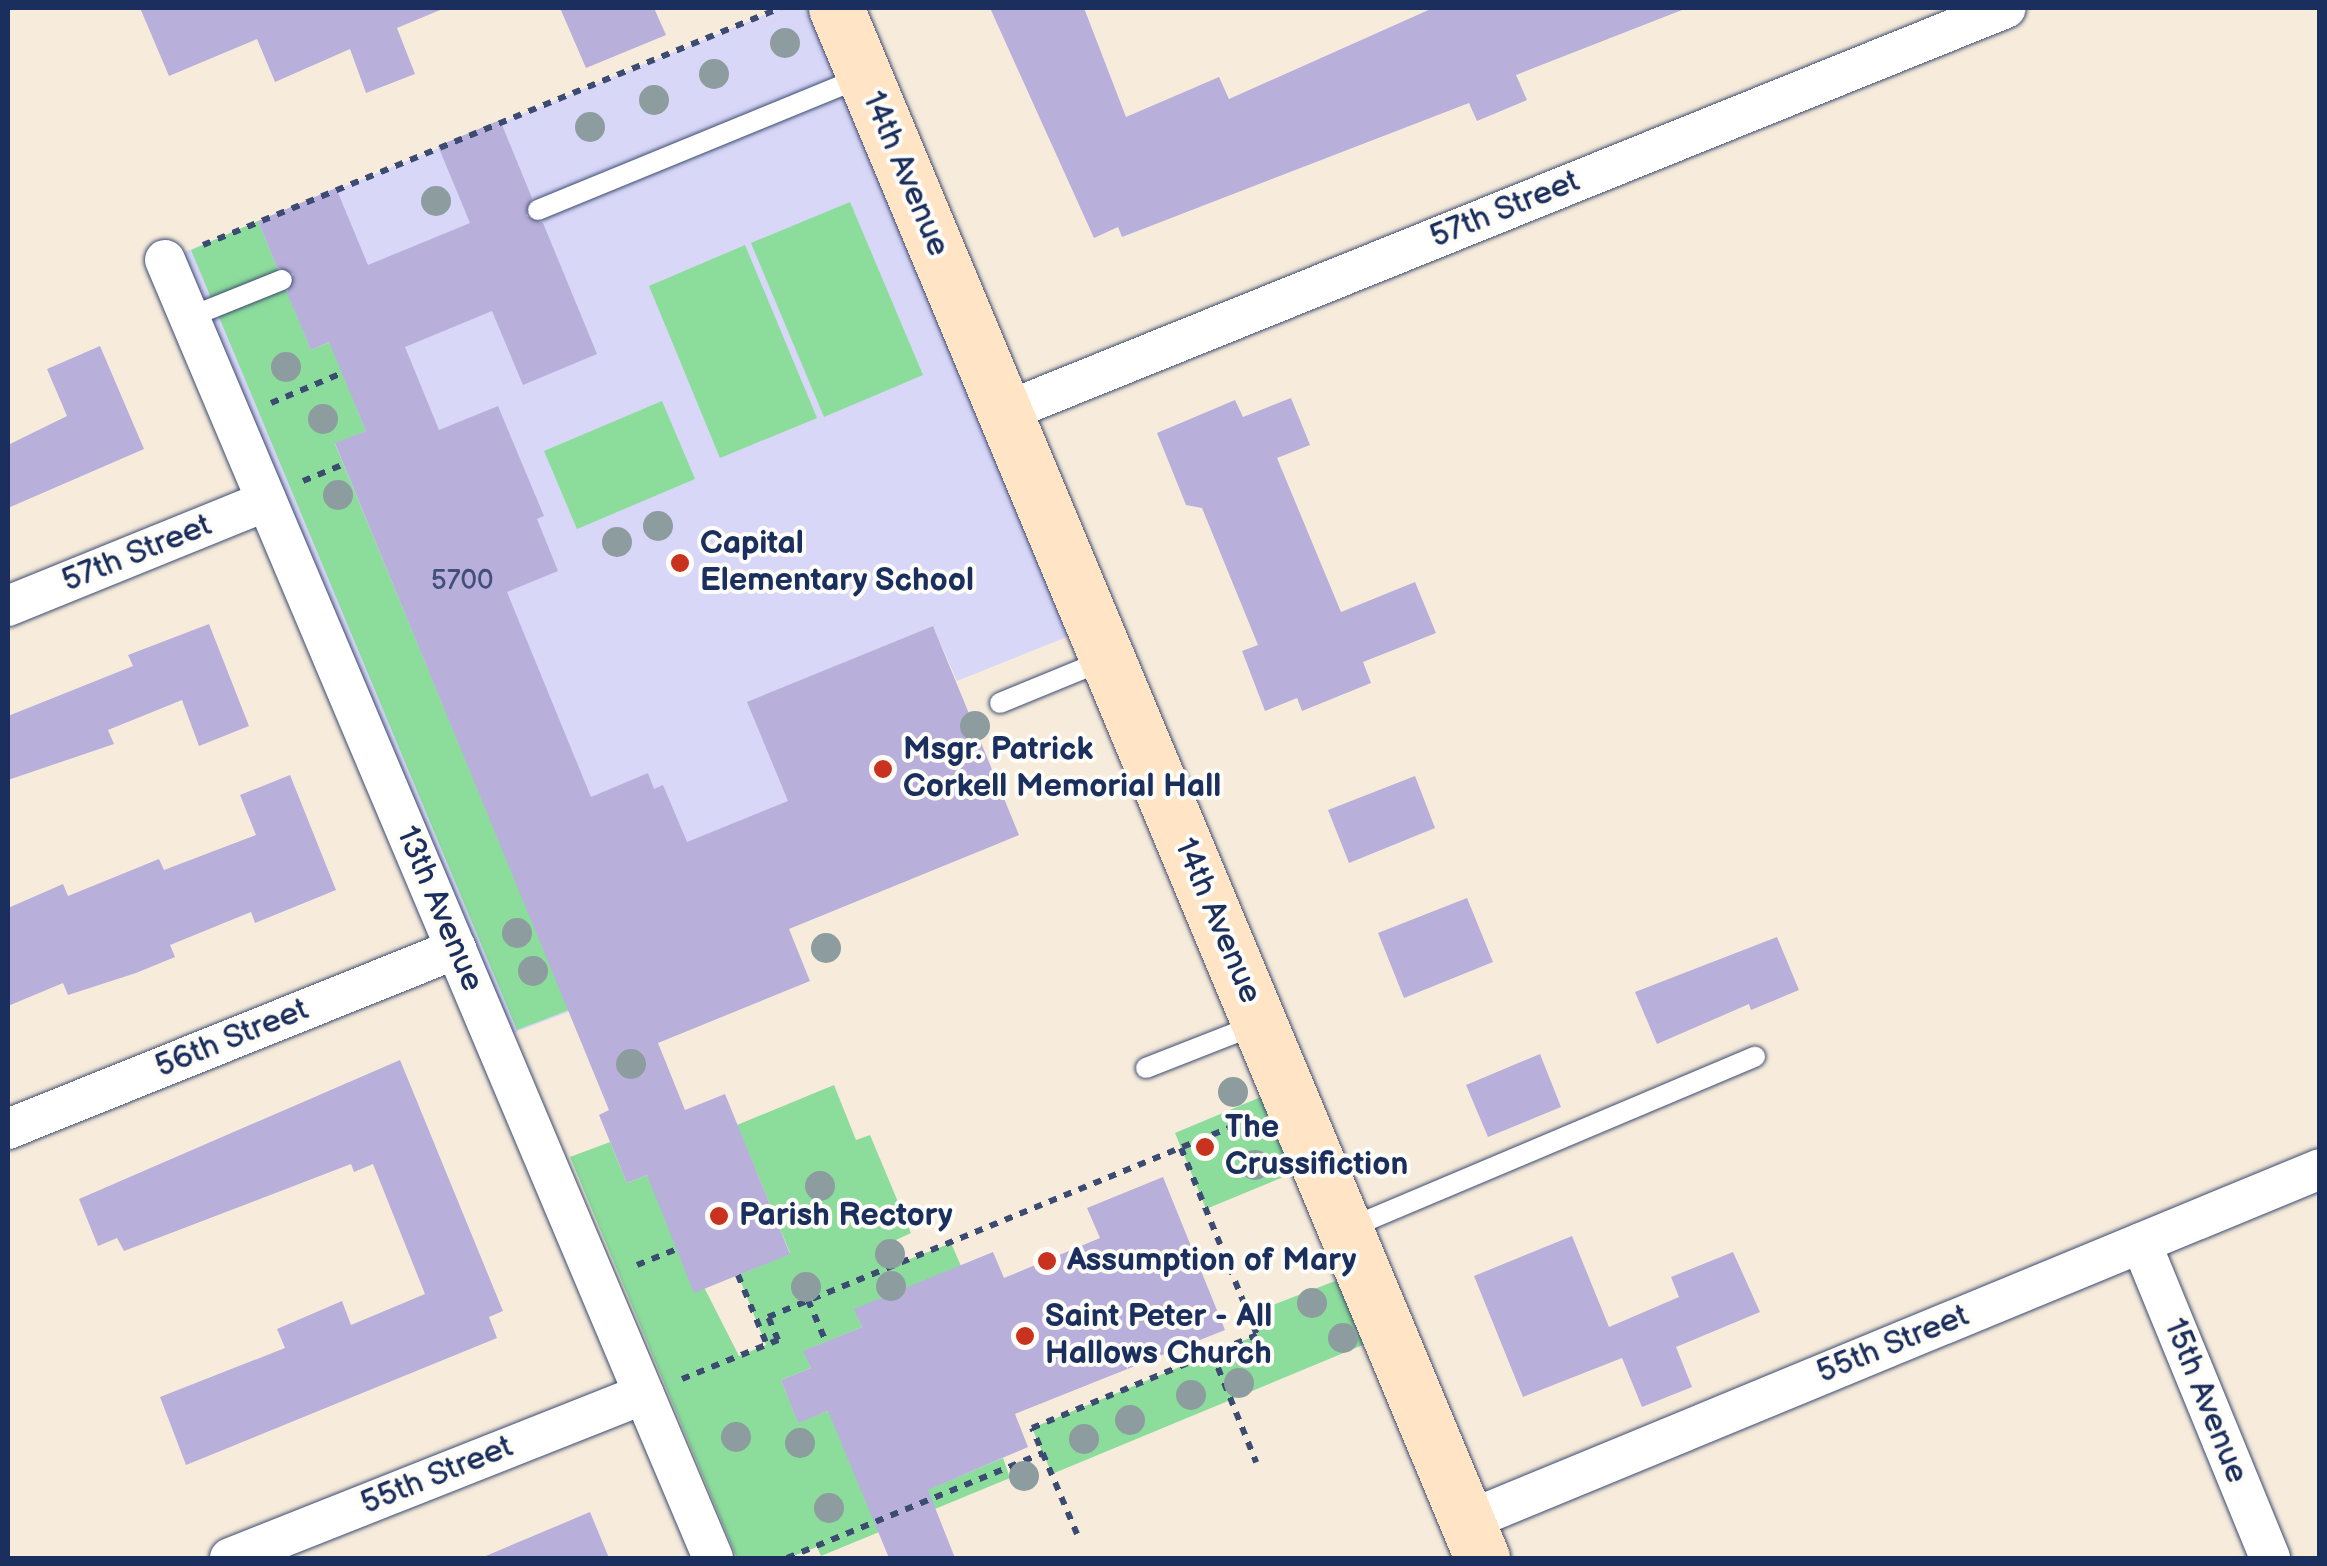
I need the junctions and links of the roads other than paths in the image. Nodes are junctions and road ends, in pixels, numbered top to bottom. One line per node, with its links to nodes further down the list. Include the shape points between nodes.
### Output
1 (836, 8): 3 (street, 14th Avenue)
2 (2006, 8): 8 (street, 57th Street)
3 (865, 76): 4 (lane); 8 (street, 14th Avenue)
4 (538, 210)
5 (165, 260): 7 (street, 13th Avenue)
6 (282, 280): 7 (lane)
7 (190, 317): 9 (street, 13th Avenue)
8 (1005, 412): 11 (street, 14th Avenue)
9 (278, 494): 10 (street, 57th Street); 13 (street, 13th Avenue)
10 (8, 606)
11 (1107, 659): 12 (lane); 14 (street, 14th Avenue)
12 (1000, 702)
13 (456, 949): 17 (street, 56th Street); 21 (street, 13th Avenue)
14 (1260, 1024): 16 (lane); 19 (street, 14th Avenue)
15 (1755, 1057): 19 (lane)
16 (1146, 1068)
17 (8, 1129)
18 (2320, 1169): 20 (street, 55th Street)
19 (1345, 1230): 22 (street, 14th Avenue)
20 (2141, 1243): 22 (street, 55th Street); 25 (street, 15th Avenue)
21 (654, 1390): 23 (street, 55th Street); 24 (street, 13th Avenue)
22 (1474, 1540)
23 (230, 1558)
24 (713, 1558)
25 (2270, 1558)

